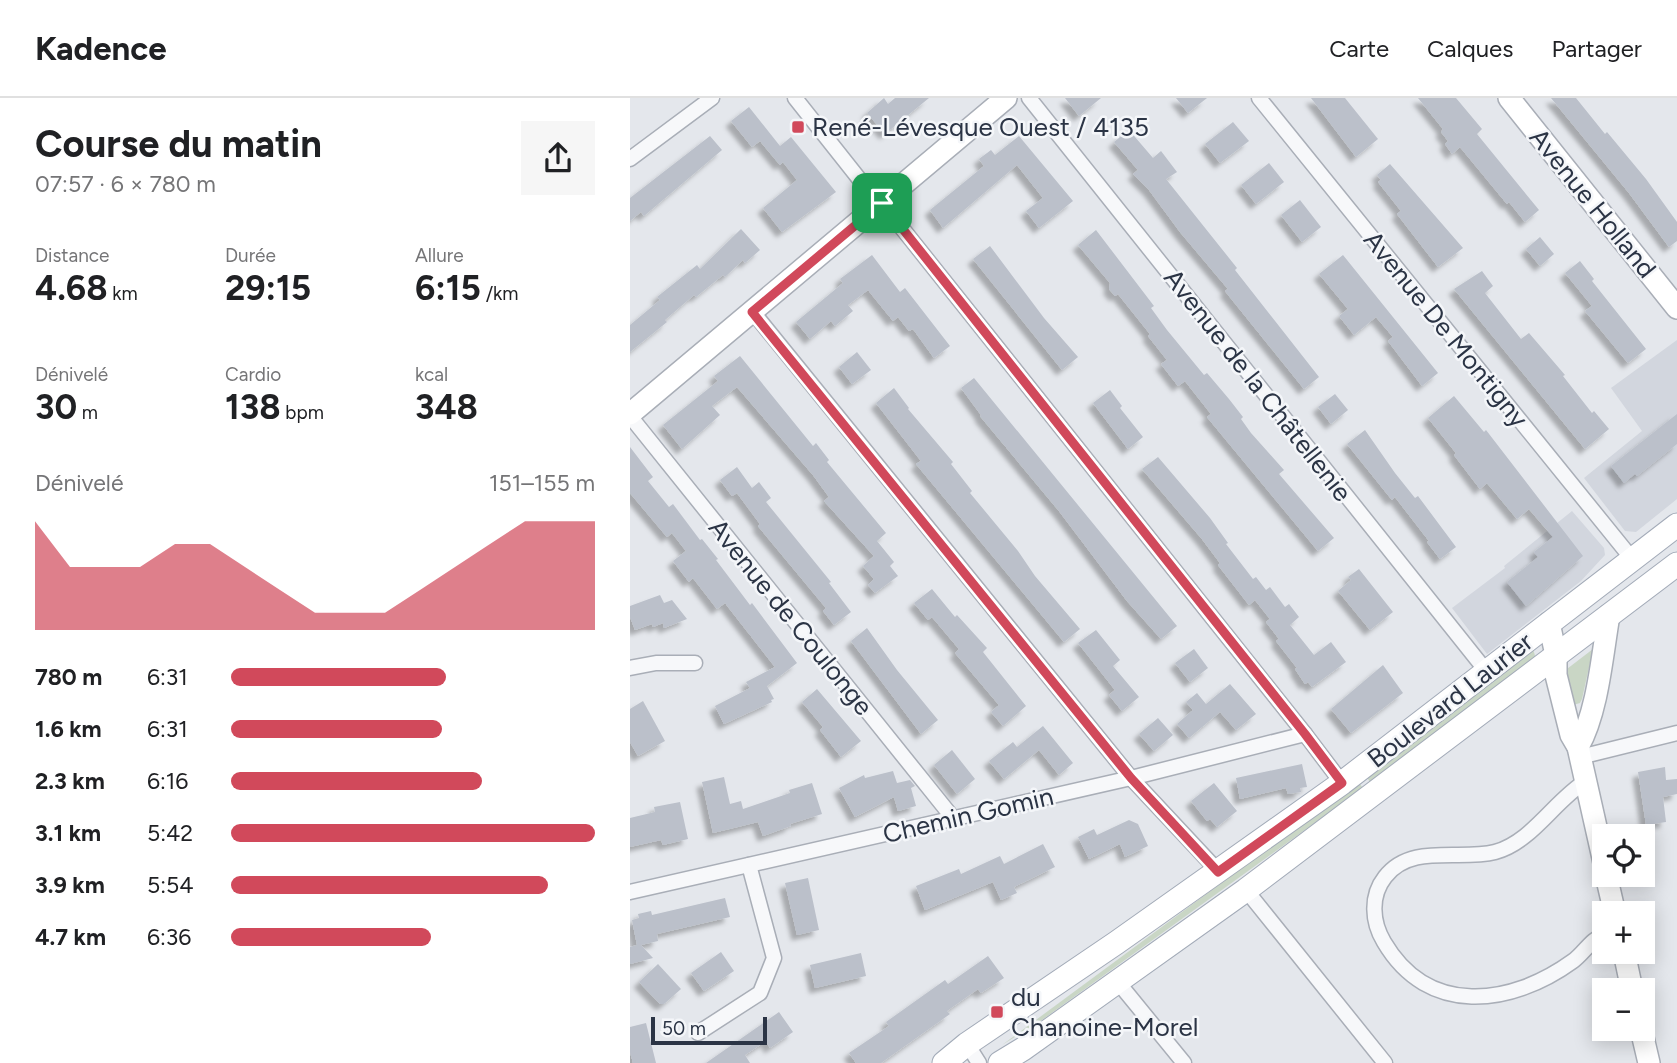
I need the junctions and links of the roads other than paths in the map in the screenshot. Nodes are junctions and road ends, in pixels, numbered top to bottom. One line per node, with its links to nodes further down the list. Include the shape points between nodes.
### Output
1 (712, 98): 7 (street)
2 (795, 98): 8 (street)
3 (1006, 98): 8 (main road)
4 (1029, 98): 20 (street, Avenue de la Châtellenie)
5 (1259, 98): 13 (street, Avenue De Montigny)
6 (1509, 98): 9 (main road, Avenue Holland)
7 (630, 159)
8 (882, 203): 10 (main road); 22 (street)
9 (1677, 308)
10 (752, 312): 11 (main road); 24 (street)
11 (630, 415): 27 (street, Avenue de Coulonge)
12 (1677, 525): 13 (main road, Boulevard Laurier)
13 (1633, 560): 16 (main road, Boulevard Laurier)
14 (1677, 564): 15 (main road, Boulevard Laurier)
15 (1609, 615): 17 (main road, Boulevard Laurier); 23 (main road)
16 (1549, 623): 17 (main road); 20 (main road, Boulevard Laurier)
17 (1556, 655): 23 (main road, via 1556,675); 31 (main road, Boulevard Laurier)
18 (695, 663): 19 (street)
19 (630, 668)
20 (1487, 671): 26 (main road, Boulevard Laurier)
21 (1677, 733): 23 (street)
22 (1305, 734): 24 (street, Chemin Gomin); 26 (street)
23 (1579, 752): 25 (main road)
24 (1131, 778): 27 (street, Chemin Gomin); 30 (street)
25 (1586, 780): 28 (main road); 33 (street, via 1552,807 1528,835 1496,852 1431,855 1394,868 1384,878 1374,905 1384,943 1406,971 1432,989 1457,995 1508,994 1531,986 1574,960)
26 (1342, 783): 30 (main road, Boulevard Laurier)
27 (953, 818): 29 (street, Chemin Gomin)
28 (1596, 824)
29 (749, 864): 32 (street, Chemin Gomin); 35 (street, via 774,958 760,993)
30 (1218, 872): 37 (main road, Boulevard Laurier)
31 (1246, 890): 34 (main road, Boulevard Laurier); 41 (street)
32 (630, 892)
33 (1592, 943)
34 (1117, 981): 39 (main road, Boulevard Laurier); 40 (street)
35 (698, 1033)
36 (1644, 1041): 42 (main road)
37 (973, 1053): 38 (main road, Boulevard Laurier)
38 (944, 1063)
39 (1000, 1063)
40 (1184, 1063)
41 (1385, 1063)
42 (1649, 1063)

